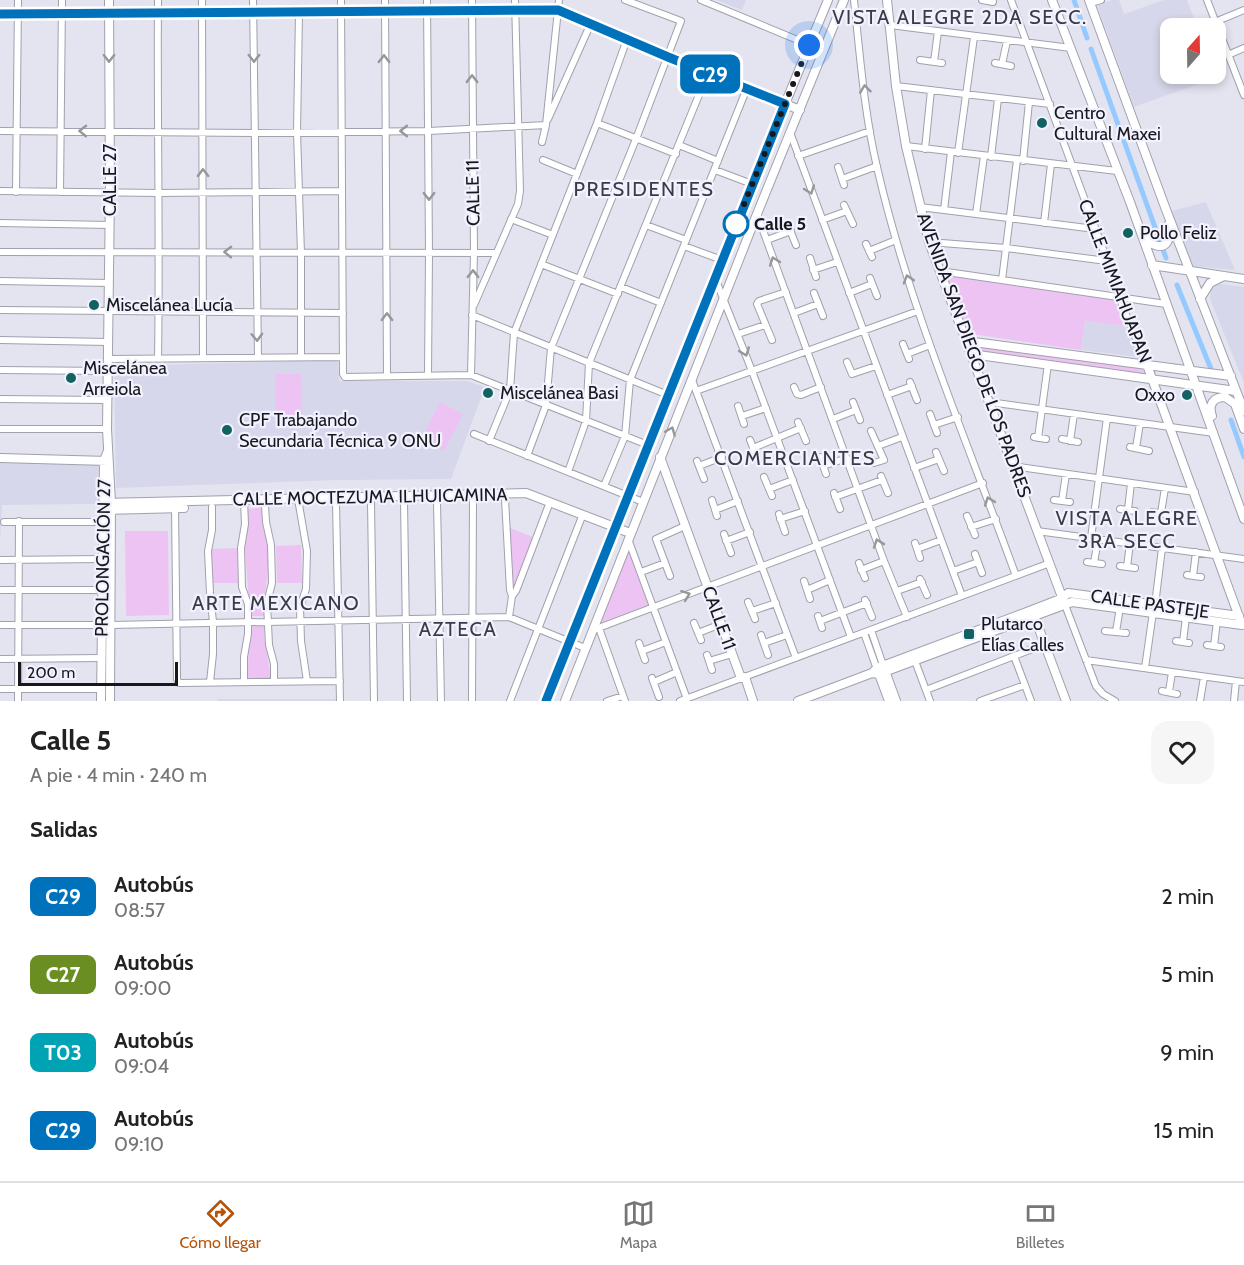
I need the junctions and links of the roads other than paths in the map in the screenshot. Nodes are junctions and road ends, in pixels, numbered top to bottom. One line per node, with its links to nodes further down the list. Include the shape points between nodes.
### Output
1 (18, 0): 38 (street)
2 (62, 0): 39 (street)
3 (109, 0): 40 (street, CALLE 27)
4 (158, 0): 35 (street)
5 (202, 0): 36 (street)
6 (253, 0): 37 (street)
7 (340, 0): 33 (street)
8 (385, 0): 30 (street)
9 (428, 0): 31 (street)
10 (472, 0): 29 (street, CALLE 11)
11 (515, 0): 26 (street)
12 (559, 0): 27 (street)
13 (625, 0): 56 (street, via 681,21)
14 (701, 0): 50 (street)
15 (828, 0): 50 (street)
16 (844, 0): 54 (street)
17 (854, 0): 87 (street, one-way to 17)
18 (887, 0): 44 (street, AVENIDA SAN DIEGO DE LOS PADRES)
19 (983, 0): 24 (street)
20 (1011, 0): 49 (street, CALLE MIMIAHUAPAN)
21 (1052, 0): 51 (street)
22 (1101, 0): 25 (street)
23 (1207, 0): 41 (street)
24 (993, 2)
25 (1090, 2): 121 (street)
26 (515, 10): 27 (street); 29 (street); 75 (street)
27 (558, 10): 43 (street); 74 (street)
28 (1244, 10): 42 (street)
29 (472, 11): 31 (street); 76 (street, CALLE 11, one-way to 29)
30 (385, 12): 31 (street); 33 (street); 80 (street, one-way to 30)
31 (428, 12): 81 (street)
32 (298, 13): 33 (street); 37 (street); 85 (street)
33 (340, 13): 86 (street)
34 (0, 14): 38 (street)
35 (158, 14): 36 (street); 40 (street); 83 (street)
36 (202, 14): 37 (street); 84 (street)
37 (254, 14): 88 (street, one-way to 88)
38 (17, 15): 39 (street); 78 (street)
39 (62, 15): 40 (street); 79 (street)
40 (109, 15): 82 (street, CALLE 27, one-way to 82)
41 (1214, 18)
42 (1225, 18)
43 (591, 23): 47 (street); 74 (street)
44 (890, 25): 45 (street); 63 (street, AVENIDA SAN DIEGO DE LOS PADRES)
45 (938, 31): 46 (street); 58 (street)
46 (974, 37): 48 (street); 66 (street)
47 (627, 39): 56 (street); 73 (street)
48 (1007, 41): 49 (street); 60 (street, via 998,64)
49 (1026, 42): 51 (street); 71 (street, CALLE MIMIAHUAPAN)
50 (809, 45): 54 (street); 70 (street)
51 (1071, 48): 107 (street)
52 (1244, 48): 55 (street)
53 (1226, 50): 55 (street)
54 (824, 51): 72 (street)
55 (1228, 55): 62 (street)
56 (668, 57): 61 (street); 90 (street)
57 (920, 60): 58 (street)
58 (934, 62): 59 (street)
59 (942, 63)
60 (1011, 66)
61 (708, 74): 64 (street); 92 (street)
62 (1242, 85): 67 (street)
63 (896, 86): 65 (street); 93 (street, AVENIDA SAN DIEGO DE LOS PADRES)
64 (747, 88): 70 (street); 101 (street)
65 (931, 90): 66 (street); 94 (street)
66 (965, 95): 68 (street); 95 (street)
67 (1244, 95)
68 (998, 99): 69 (street); 98 (street)
69 (1029, 102): 71 (street); 100 (street)
70 (785, 104): 72 (street); 109 (street)
71 (1050, 104): 105 (street, CALLE MIMIAHUAPAN)
72 (801, 110): 89 (street)
73 (597, 123): 90 (street); 108 (street)
74 (546, 125): 75 (street); 91 (street)
75 (517, 126): 76 (street); 125 (street, via 520,191)
76 (472, 129): 81 (street); 151 (street, CALLE 11)
77 (0, 131): 78 (street)
78 (16, 131): 79 (street); 112 (street)
79 (61, 131): 82 (street, one-way to 79); 113 (street)
80 (384, 131): 81 (street, one-way to 80); 86 (street); 146 (street)
81 (429, 131): 150 (street, one-way to 150)
82 (110, 132): 83 (street); 114 (street, CALLE 27)
83 (157, 132): 84 (street); 118 (street)
84 (201, 132): 88 (street); 115 (street, one-way to 84)
85 (297, 132): 86 (street); 88 (street); 117 (street)
86 (341, 132): 111 (street)
87 (870, 132): 97 (street); 103 (street)
88 (254, 133): 116 (street)
89 (790, 135): 97 (street); 123 (street)
90 (636, 139): 96 (street); 165 (street)
91 (542, 142)
92 (679, 145): 96 (street); 101 (street)
93 (906, 146): 94 (street); 120 (street, AVENIDA SAN DIEGO DE LOS PADRES)
94 (925, 149): 95 (street)
95 (954, 152): 98 (street); 122 (street)
96 (676, 154): 132 (street)
97 (798, 156): 127 (street, one-way to 127)
98 (987, 156): 100 (street); 124 (street)
99 (543, 160): 108 (street)
100 (1020, 160): 102 (street); 126 (street)
101 (718, 161): 106 (street)
102 (1051, 164): 105 (street); 129 (street)
103 (877, 166): 104 (street, via 843,182); 136 (street)
104 (838, 167)
105 (1072, 167): 107 (street); 133 (street, CALLE MIMIAHUAPAN)
106 (715, 170): 109 (street); 138 (street)
107 (1117, 171): 119 (street)
108 (577, 174): 134 (street)
109 (752, 184): 154 (street)
110 (0, 191): 112 (street)
111 (341, 191): 117 (street); 149 (street)
112 (16, 192): 113 (street)
113 (60, 192): 114 (street)
114 (110, 192): 118 (street); 131 (street, CALLE 27)
115 (203, 192): 116 (street); 118 (street); 142 (street)
116 (255, 193): 117 (street); 145 (street)
117 (299, 193): 148 (street)
118 (159, 194): 144 (street)
119 (1130, 202): 121 (street, via 1155,246 1162,246 1170,236); 158 (street)
120 (920, 207): 122 (street); 137 (street, AVENIDA SAN DIEGO DE LOS PADRES)
121 (1165, 207): 160 (street)
122 (944, 210): 124 (street)
123 (757, 214): 135 (street); 175 (street)
124 (976, 214): 126 (street)
125 (511, 219): 134 (street); 152 (street)
126 (1010, 219): 129 (street); 141 (street)
127 (822, 220): 130 (street, via 846,208); 156 (street)
128 (0, 223): 131 (street)
129 (1044, 223): 133 (street)
130 (853, 224)
131 (110, 225): 147 (street, CALLE 27)
132 (646, 225): 138 (street); 170 (street)
133 (1095, 229): 155 (street, CALLE MIMIAHUAPAN)
134 (552, 235): 157 (street)
135 (766, 240): 140 (street, via 789,228); 171 (street, one-way to 135)
136 (896, 240): 139 (street, via 871,254); 183 (street, one-way to 136)
137 (929, 242): 141 (street); 161 (street, AVENIDA SAN DIEGO DE LOS PADRES)
138 (685, 243): 154 (street); 178 (street)
139 (866, 244)
140 (796, 245)
141 (1006, 248): 155 (street); 167 (street)
142 (203, 251): 144 (street); 145 (street, one-way to 142); 185 (street)
143 (0, 252): 147 (street)
144 (158, 252): 147 (street); 184 (street)
145 (256, 252): 148 (street); 188 (street)
146 (387, 252): 149 (street); 150 (street); 222 (street, one-way to 146)
147 (109, 253): 169 (street, CALLE 27)
148 (301, 253): 149 (street); 186 (street)
149 (342, 253): 189 (street)
150 (429, 253): 151 (street); 220 (street)
151 (474, 253): 152 (street); 187 (street, CALLE 11, one-way to 151)
152 (496, 254): 187 (street)
153 (810, 258): 159 (street)
154 (722, 260): 164 (street)
155 (1107, 261): 176 (street, CALLE MIMIAHUAPAN)
156 (837, 262): 159 (street); 172 (street)
157 (541, 264): 165 (street); 194 (street)
158 (1152, 265): 160 (street); 180 (street)
159 (813, 270): 163 (street)
160 (1189, 270): 162 (street); 177 (street)
161 (940, 271): 167 (street); 198 (street, AVENIDA SAN DIEGO DE LOS PADRES)
162 (1225, 276): 166 (street); 177 (street, via 1210,283)
163 (816, 277)
164 (715, 278): 175 (street); 233 (street)
165 (580, 279): 170 (street); 202 (street)
166 (1244, 279)
167 (1002, 280): 176 (street)
168 (0, 281): 169 (street)
169 (109, 283): 182 (street, CALLE 27)
170 (619, 290): 178 (street); 212 (street)
171 (786, 292): 190 (street); 192 (street, via 757,304)
172 (849, 292): 174 (street, via 871,281); 193 (street)
173 (814, 293): 179 (street)
174 (877, 296)
175 (724, 298): 195 (street); 226 (street)
176 (1121, 298): 180 (street); 214 (street, CALLE MIMIAHUAPAN)
177 (1200, 299): 223 (street)
178 (661, 303): 225 (street)
179 (818, 304): 190 (street); 191 (street)
180 (1166, 304): 218 (street)
181 (0, 310): 182 (street)
182 (108, 311): 184 (street); 199 (street, CALLE 27)
183 (918, 311): 193 (street); 201 (street)
184 (159, 312): 185 (street); 209 (street)
185 (203, 312): 188 (street); 205 (street)
186 (301, 312): 188 (street); 189 (street); 207 (street)
187 (472, 312): 194 (street); 221 (street, CALLE 11)
188 (256, 313): 206 (street, one-way to 206)
189 (343, 313): 208 (street)
190 (794, 313): 203 (street)
191 (823, 316)
192 (765, 325): 195 (street); 197 (street)
193 (863, 331): 203 (street); 215 (street)
194 (514, 333): 202 (street); 230 (street)
195 (738, 334): 217 (street, one-way to 217)
196 (0, 339): 199 (street)
197 (772, 340)
198 (966, 341): 204 (street, AVENIDA SAN DIEGO DE LOS PADRES); 214 (street)
199 (108, 342): 210 (street, CALLE 27)
200 (903, 344): 201 (street, via 908,357)
201 (930, 345): 249 (street)
202 (551, 348): 212 (street); 240 (street)
203 (808, 351): 217 (street); 229 (street)
204 (971, 354): 213 (street); 239 (street, AVENIDA SAN DIEGO DE LOS PADRES)
205 (203, 357): 206 (street); 209 (street)
206 (258, 357): 207 (street)
207 (301, 357): 208 (street)
208 (343, 357): 222 (street, via 345,376)
209 (158, 358): 210 (street)
210 (108, 359): 219 (street, PROLONGACIÓN 27)
211 (847, 362): 215 (street, via 852,374)
212 (589, 363): 225 (street); 253 (street)
213 (1048, 364): 224 (street); 243 (street)
214 (1147, 365): 218 (street); 224 (street, CALLE MIMIAHUAPAN)
215 (876, 366): 234 (street)
216 (0, 370): 219 (street)
217 (752, 371): 232 (street); 242 (street)
218 (1191, 371): 223 (street); 227 (street)
219 (108, 372): 236 (street, PROLONGACIÓN 27)
220 (428, 375): 221 (street); 222 (street)
221 (471, 375): 230 (street)
222 (387, 376)
223 (1231, 376): 231 (street)
224 (1153, 379): 227 (street); 257 (street, CALLE MIMIAHUAPAN)
225 (630, 380): 233 (street); 265 (street)
226 (692, 380): 232 (street); 278 (street, one-way to 226)
227 (1196, 384): 231 (street); 263 (street)
228 (794, 387): 229 (street, via 801,395)
229 (821, 387): 251 (street)
230 (510, 390): 240 (street); 270 (street)
231 (1236, 390): 245 (street)
232 (696, 391): 282 (street)
233 (668, 395): 274 (street)
234 (887, 395): 237 (street, via 911,384); 266 (street)
235 (0, 399): 236 (street)
236 (107, 400): 259 (street, PROLONGACIÓN 27)
237 (917, 400)
238 (853, 402): 244 (street)
239 (989, 402): 243 (street); 287 (street, AVENIDA SAN DIEGO DE LOS PADRES)
240 (546, 405): 253 (street); 277 (street)
241 (738, 406): 248 (street)
242 (766, 408): 248 (street); 267 (street)
243 (1042, 409): 247 (street); 268 (street, via 1036,438)
244 (856, 410): 251 (street); 252 (street)
245 (1244, 411)
246 (930, 414): 256 (street)
247 (1074, 414): 250 (street); 272 (street)
248 (741, 416): 255 (street)
249 (958, 417): 256 (street); 298 (street)
250 (1107, 418): 254 (street); 296 (street)
251 (833, 419): 283 (street)
252 (860, 420)
253 (586, 421): 265 (street); 291 (street)
254 (1140, 423): 257 (street); 276 (street, via 1133,448)
255 (744, 424)
256 (934, 425): 262 (street)
257 (1171, 427): 263 (street); 303 (street, CALLE MIMIAHUAPAN)
258 (0, 429): 259 (street)
259 (107, 429): 281 (street, PROLONGACIÓN 27)
260 (1244, 429): 289 (street, via 1235,404 1225,397 1216,398 1210,410)
261 (871, 431): 275 (street)
262 (937, 433)
263 (1214, 433): 289 (street)
264 (474, 434): 270 (street)
265 (625, 436): 274 (street); 300 (street)
266 (902, 437): 275 (street); 288 (street)
267 (777, 438): 271 (street, via 800,425); 284 (street, via 752,444); 297 (street)
268 (1046, 439)
269 (1062, 439): 272 (street)
270 (489, 441): 277 (street)
271 (806, 441)
272 (1070, 441): 273 (street)
273 (1078, 442)
274 (648, 445): 305 (street)
275 (878, 446): 285 (street, via 884,460)
276 (1149, 451)
277 (527, 456): 291 (street)
278 (660, 457): 316 (street); 340 (street, CALLE 11)
279 (820, 457): 286 (street)
280 (0, 458): 281 (street)
281 (107, 458): 323 (street, PROLONGACIÓN 27)
282 (722, 458): 295 (street, via 698,463); 313 (street)
283 (847, 458): 286 (street); 302 (street)
284 (758, 460)
285 (874, 463)
286 (824, 466): 292 (street)
287 (1013, 466): 293 (street); 343 (street, AVENIDA SAN DIEGO DE LOS PADRES)
288 (914, 468): 290 (street, via 937,456); 320 (street)
289 (1227, 470): 335 (street)
290 (944, 471)
291 (568, 472): 300 (street)
292 (826, 474)
293 (1066, 474): 296 (street); 314 (street)
294 (764, 477): 297 (street, via 770,492)
295 (704, 479)
296 (1099, 479): 299 (street); 348 (street)
297 (793, 480): 328 (street)
298 (983, 483): 320 (street); 334 (street, one-way to 298)
299 (1131, 483): 301 (street); 327 (street)
300 (604, 486): 305 (street)
301 (1165, 488): 303 (street); 330 (street)
302 (859, 489): 304 (street, via 882,478); 326 (street, via 834,495); 339 (street)
303 (1195, 492): 356 (street, CALLE MIMIAHUAPAN)
304 (888, 493)
305 (628, 496): 316 (street); 342 (street)
306 (506, 499): 307 (street, CALLE MOCTEZUMA ILHUICAMINA); 325 (street, CALLE MOCTEZUMA ILHUICAMINA, via 529,499); 384 (street)
307 (473, 500): 312 (street, CALLE MOCTEZUMA ILHUICAMINA); 402 (street)
308 (712, 500): 313 (street, via 716,513)
309 (1054, 500): 314 (street)
310 (298, 501): 318 (street, CALLE MOCTEZUMA ILHUICAMINA); 319 (street, CALLE MOCTEZUMA ILHUICAMINA); 322 (street, CALLE MOCTEZUMA ILHUICAMINA); 342 (street, CALLE MOCTEZUMA ILHUICAMINA, via 526,494); 408 (street, via 307,551)
311 (404, 501): 312 (street, CALLE MOCTEZUMA ILHUICAMINA); 315 (street, CALLE MOCTEZUMA ILHUICAMINA); 404 (street)
312 (437, 501): 401 (street)
313 (738, 501): 344 (street)
314 (1062, 501): 317 (street)
315 (371, 502): 318 (street, CALLE MOCTEZUMA ILHUICAMINA); 403 (street)
316 (643, 502): 347 (street)
317 (1070, 502)
318 (336, 503): 406 (street)
319 (244, 504): 321 (street, CALLE MOCTEZUMA ILHUICAMINA); 322 (street, CALLE MOCTEZUMA ILHUICAMINA); 324 (street, CALLE MOCTEZUMA ILHUICAMINA); 411 (street, via 242,587 248,604)
320 (927, 504): 339 (street); 349 (street)
321 (174, 505): 323 (street, CALLE MOCTEZUMA ILHUICAMINA); 324 (street, CALLE MOCTEZUMA ILHUICAMINA); 413 (street)
322 (265, 505): 407 (street, via 271,545)
323 (107, 507): 338 (street, PROLONGACIÓN 27); 418 (street, PROLONGACIÓN 27)
324 (212, 507): 410 (street, via 208,551)
325 (548, 507): 333 (street, CALLE MOCTEZUMA ILHUICAMINA); 384 (street)
326 (840, 509)
327 (1128, 510)
328 (805, 511): 345 (street, via 780,517); 351 (street)
329 (1152, 512): 330 (street)
330 (1161, 513): 331 (street)
331 (1171, 515)
332 (967, 516): 341 (street)
333 (581, 519): 342 (street, CALLE MOCTEZUMA ILHUICAMINA); 420 (street)
334 (996, 519): 341 (street); 373 (street)
335 (1244, 519)
336 (19, 521): 337 (street); 338 (street); 361 (street)
337 (4, 522)
338 (103, 522): 358 (street, PROLONGACIÓN 27)
339 (872, 525): 351 (street); 362 (street, one-way to 339)
340 (686, 526): 364 (street, via 656,539); 378 (street, CALLE 11)
341 (971, 527): 346 (street)
342 (615, 530): 347 (street, CALLE MOCTEZUMA ILHUICAMINA); 431 (street)
343 (1037, 531): 348 (street); 365 (street, AVENIDA SAN DIEGO DE LOS PADRES)
344 (750, 532): 354 (street, via 725,538); 367 (street)
345 (785, 532)
346 (975, 535)
347 (629, 537): 370 (street); 421 (street)
348 (1094, 539): 350 (street); 366 (street, via 1091,562)
349 (941, 540): 357 (street, via 916,546); 369 (street)
350 (1130, 543): 352 (street); 368 (street, via 1123,566)
351 (818, 545): 367 (street); 376 (street)
352 (1162, 548): 353 (street); 393 (street)
353 (1196, 552): 356 (street); 375 (street, via 1190,576)
354 (730, 553)
355 (975, 554): 363 (street)
356 (1218, 555): 359 (street); 414 (street, CALLE MIMIAHUAPAN)
357 (920, 558)
358 (102, 559): 361 (street); 379 (street, PROLONGACIÓN 27)
359 (1244, 559)
360 (0, 560): 361 (street)
361 (18, 560): 382 (street)
362 (884, 561): 374 (street, via 860,566); 383 (street)
363 (978, 562): 369 (street); 371 (street)
364 (665, 563): 370 (street); 372 (street)
365 (1050, 563): 373 (street); 389 (street, AVENIDA SAN DIEGO DE LOS PADRES)
366 (1102, 564)
367 (763, 566): 378 (street); 390 (street)
368 (1135, 568)
369 (953, 571): 386 (street)
370 (641, 572): 391 (street)
371 (982, 573)
372 (670, 576)
373 (1016, 576): 386 (street)
374 (865, 578)
375 (1201, 578)
376 (830, 580): 380 (street); 395 (street)
377 (804, 581): 380 (street)
378 (708, 587): 391 (street, one-way to 378); 417 (street, CALLE 11)
379 (102, 590): 382 (street); 418 (street, PROLONGACIÓN 27)
380 (807, 590): 387 (street)
381 (0, 591): 382 (street)
382 (18, 591): 416 (street)
383 (897, 591): 385 (street, via 921,580); 400 (street)
384 (512, 596): 398 (street)
385 (927, 596)
386 (962, 596): 400 (street)
387 (810, 599)
388 (748, 602): 394 (street)
389 (1064, 602): 392 (street, CALLE PASTEJE); 393 (street, CALLE PASTEJE, via 1068,593); 396 (street); 448 (street)
390 (776, 603): 394 (street); 428 (street)
391 (654, 607): 421 (street); 432 (street)
392 (1120, 607): 393 (street, CALLE PASTEJE); 424 (street)
393 (1154, 608): 397 (street, CALLE PASTEJE); 414 (street, CALLE PASTEJE); 450 (street)
394 (752, 611): 405 (street)
395 (843, 612): 399 (street, via 866,601); 419 (street, via 819,618); 429 (street)
396 (1033, 613): 436 (street); 449 (street); 452 (street)
397 (1186, 616): 409 (street, CALLE PASTEJE); 433 (street)
398 (509, 617): 402 (street); 420 (street)
399 (872, 617)
400 (907, 617): 422 (street)
401 (439, 618): 402 (street); 404 (street); 478 (street)
402 (472, 618): 479 (street)
403 (374, 619): 404 (street); 406 (street); 476 (street)
404 (406, 619): 477 (street)
405 (755, 619)
406 (339, 620): 408 (street); 459 (street)
407 (269, 621): 408 (street); 411 (street); 457 (street)
408 (300, 621): 458 (street)
409 (1217, 621): 414 (street, CALLE PASTEJE); 437 (street)
410 (213, 622): 411 (street); 413 (street); 460 (street)
411 (248, 622): 461 (street)
412 (694, 622): 425 (street)
413 (177, 623): 418 (street); 460 (street, via 179,683)
414 (1242, 623)
415 (0, 624): 416 (street)
416 (19, 624): 418 (street); 446 (street)
417 (721, 624): 425 (street); 440 (street, CALLE 11)
418 (107, 625): 443 (street, PROLONGACIÓN 27); 474 (street, PROLONGACIÓN 27)
419 (822, 628)
420 (538, 629): 431 (street); 480 (street)
421 (595, 629): 438 (street); 470 (street)
422 (867, 631): 429 (street); 452 (street)
423 (1105, 631): 424 (street)
424 (1116, 632): 426 (street)
425 (698, 633): 430 (street)
426 (1126, 633)
427 (761, 635): 435 (street)
428 (788, 635): 435 (street); 444 (street)
429 (851, 637): 444 (street)
430 (701, 640)
431 (570, 641): 438 (street); 481 (street)
432 (666, 642): 439 (street); 453 (street)
433 (1183, 642)
434 (639, 643): 439 (street)
435 (764, 643): 441 (street)
436 (1045, 644): 442 (street); 491 (street)
437 (1214, 646)
438 (585, 648): 482 (street)
439 (642, 651): 447 (street)
440 (732, 654): 451 (street, via 708,658); 456 (street, CALLE 11)
441 (768, 655)
442 (1014, 656): 463 (street); 467 (street)
443 (101, 658): 446 (street); 466 (street, PROLONGACIÓN 27)
444 (796, 658): 456 (street)
445 (0, 659): 446 (street)
446 (18, 659): 465 (street)
447 (645, 660)
448 (1086, 660): 450 (street); 492 (street, via 1098,691)
449 (915, 661): 452 (street); 467 (street)
450 (1145, 668): 454 (street)
451 (712, 670)
452 (879, 670): 485 (street); 486 (street); 487 (street)
453 (677, 672): 469 (street, via 653,680); 471 (street)
454 (1172, 672): 455 (street); 468 (street)
455 (1204, 676): 462 (street); 493 (street)
456 (743, 678): 471 (street); 484 (street, CALLE 11)
457 (274, 681): 458 (street); 461 (street)
458 (307, 681): 459 (street)
459 (340, 681): 475 (street)
460 (210, 682): 461 (street)
461 (244, 682)
462 (1240, 682): 494 (street)
463 (1025, 685): 489 (street); 490 (street)
464 (0, 689): 465 (street)
465 (18, 689): 466 (street); 472 (street)
466 (101, 689): 473 (street, PROLONGACIÓN 27)
467 (926, 690): 488 (street)
468 (1170, 692)
469 (658, 697)
470 (624, 698): 483 (street)
471 (684, 700)
472 (18, 701)
473 (101, 701)
474 (110, 701)
475 (340, 701)
476 (374, 701)
477 (407, 701)
478 (441, 701)
479 (472, 701)
480 (510, 701)
481 (546, 701)
482 (565, 701)
483 (607, 701)
484 (753, 701)
485 (798, 701)
486 (889, 701)
487 (896, 701)
488 (930, 701)
489 (980, 701)
490 (1031, 701)
491 (1066, 701)
492 (1115, 701)
493 (1200, 701)
494 (1234, 701)

